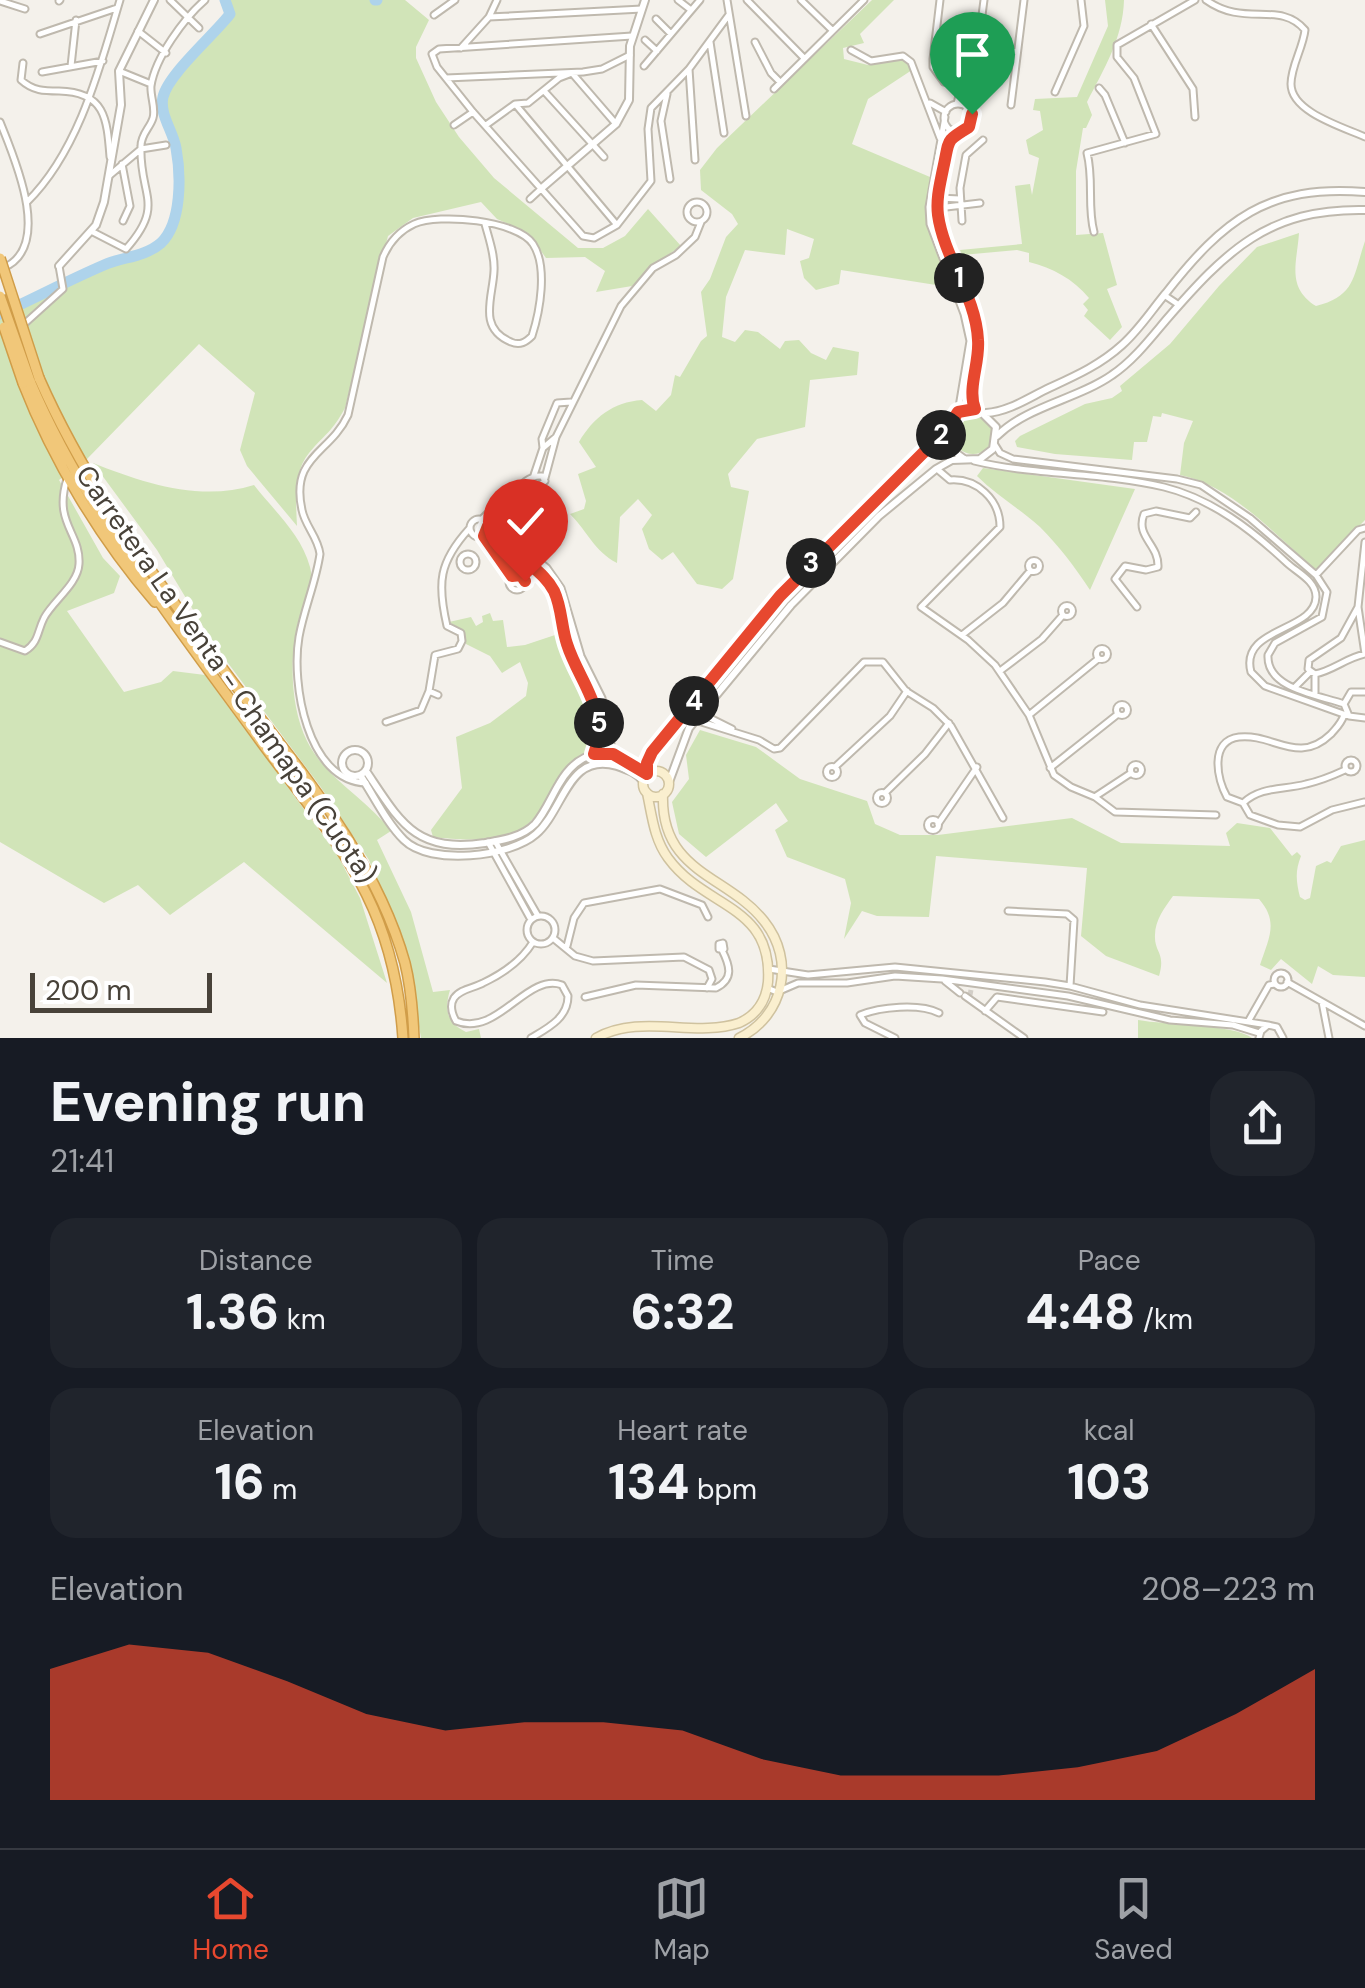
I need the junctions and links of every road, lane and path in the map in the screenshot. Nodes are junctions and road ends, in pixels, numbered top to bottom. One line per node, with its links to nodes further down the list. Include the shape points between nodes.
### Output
1 (0, 0): 23 (street)
2 (154, 0): 34 (street)
3 (170, 0): 26 (street)
4 (205, 0): 26 (street)
5 (455, 0): 25 (street)
6 (497, 0): 28 (street)
7 (678, 0): 24 (street)
8 (700, 0): 24 (street)
9 (726, 0): 27 (street)
10 (747, 0): 48 (street)
11 (801, 0): 33 (street)
12 (864, 0): 33 (street)
13 (940, 0): 60 (street, via 934,67 944,82)
14 (984, 0): 41 (street)
15 (1024, 0): 46 (street)
16 (1081, 0): 65 (street, via 1084,26)
17 (1195, 0): 31 (street)
18 (1206, 0): 21 (street, via 1227,11)
19 (119, 4): 30 (street); 49 (street)
20 (643, 4): 28 (street); 37 (street)
21 (1271, 4)
22 (1288, 8): 83 (street, via 1306,30 1291,84 1294,98)
23 (25, 10)
24 (691, 10): 36 (street)
25 (434, 15)
26 (186, 16): 32 (street); 45 (street)
27 (728, 16): 39 (street); 75 (street)
28 (489, 17): 42 (street)
29 (656, 18): 36 (street)
30 (76, 20): 35 (street); 52 (street)
31 (1151, 24): 76 (street, via 1193,89); 86 (street, via 1115,51 1134,78 1156,134)
32 (199, 28)
33 (832, 30): 48 (street)
34 (138, 31): 45 (street); 53 (street)
35 (40, 34)
36 (671, 34): 44 (street)
37 (632, 36): 42 (street); 47 (street)
38 (645, 40): 44 (street)
39 (710, 42): 54 (street); 82 (street)
40 (755, 42): 58 (street)
41 (978, 46)
42 (461, 48): 57 (street, via 432,54)
43 (852, 50): 68 (street, via 870,61 903,56)
44 (656, 51): 51 (street)
45 (166, 52): 59 (street)
46 (1017, 52): 61 (street, via 996,49 991,86); 71 (street)
47 (630, 55): 56 (street); 78 (street, via 629,100)
48 (804, 58): 58 (street)
49 (104, 61): 52 (street); 67 (street)
50 (22, 63): 67 (street, via 28,86)
51 (644, 66)
52 (71, 67): 55 (street)
53 (118, 70): 59 (street); 91 (street, via 121,105)
54 (688, 70): 66 (street); 92 (street)
55 (42, 72)
56 (572, 72): 57 (street); 64 (street); 78 (street)
57 (445, 78): 73 (street)
58 (780, 82): 63 (street)
59 (151, 84): 89 (street, via 153,117)
60 (961, 86): 61 (street); 70 (street)
61 (970, 87): 72 (street)
62 (1099, 88): 86 (street)
63 (774, 89)
64 (545, 92): 69 (street); 87 (street)
65 (1055, 92)
66 (668, 94): 96 (street, via 661,122); 110 (street, via 651,108 651,182)
67 (90, 98): 91 (street, via 107,123); 101 (street)
68 (930, 103): 74 (street); 84 (street)
69 (515, 104): 80 (street); 94 (street)
70 (957, 104): 72 (street); 74 (street)
71 (1011, 105)
72 (966, 106): 81 (street, via 971,123)
73 (473, 112): 79 (street); 80 (street)
74 (945, 114): 81 (street); 84 (street)
75 (746, 116)
76 (1195, 117)
77 (0, 122): 101 (street)
78 (616, 124): 87 (street)
79 (454, 125)
80 (486, 126): 97 (street)
81 (957, 132): 99 (street)
82 (724, 133)
83 (1365, 137)
84 (941, 140): 124 (street, via 928,207 970,341)
85 (983, 140): 102 (street, via 967,151)
86 (1126, 143): 112 (street, via 1087,154)
87 (592, 144): 90 (street); 94 (street)
88 (166, 145): 89 (street)
89 (140, 149): 93 (street); 111 (street, via 149,212 145,228 126,248)
90 (604, 157)
91 (110, 160): 95 (street)
92 (695, 160)
93 (122, 164): 95 (street); 106 (street, via 130,206)
94 (568, 166): 97 (street); 110 (street)
95 (110, 175): 111 (street)
96 (670, 179)
97 (542, 187): 100 (street); 110 (street, via 583,236 594,238)
98 (1365, 192): 116 (street, via 1304,192 1255,210 1213,237)
99 (938, 198): 102 (street); 104 (street)
100 (530, 199)
101 (27, 202): 115 (street, via 27,237 18,259)
102 (960, 202): 103 (street); 104 (street); 107 (street)
103 (980, 203)
104 (938, 208): 123 (street, via 973,311)
105 (1365, 210): 118 (street, via 1324,210 1271,226 1227,254)
106 (123, 221)
107 (962, 221)
108 (701, 222): 108 (street, via 707,208 695,202 688,215); 122 (street, via 695,237 653,268 621,306)
109 (485, 224): 109 (street, via 519,230 538,255 534,332 523,343 501,335 489,317 494,270); 194 (street, via 424,220 388,246 348,415 303,474 302,510 320,554 299,638 304,716 328,766 341,779)
110 (618, 225)
111 (91, 231): 114 (street)
112 (1094, 232)
113 (0, 258): 121 (highway, Carretera La Venta - Chamapa (Cuota), bridge)
114 (59, 266): 120 (street, via 63,289)
115 (0, 269)
116 (1164, 295): 118 (street); 125 (street, via 1100,363)
117 (0, 296): 121 (highway, Carretera La Venta - Chamapa (Cuota), bridge)
118 (1179, 305): 128 (street, via 1121,369 1015,423)
119 (0, 315): 121 (highway, bridge)
120 (0, 343)
121 (31, 381): 134 (highway, via 48,443); 164 (highway, Carretera La Venta - Chamapa (Cuota), via 62,448); 238 (highway, Carretera La Venta - Chamapa (Cuota), via 133,545 352,844 406,965)
122 (572, 402): 127 (street); 129 (street, via 558,403)
123 (975, 409): 124 (street); 125 (street)
124 (958, 412): 126 (street)
125 (986, 413): 128 (street)
126 (948, 428): 131 (street, via 953,451); 159 (street)
127 (556, 437): 129 (street); 130 (street)
128 (996, 441): 131 (street, via 987,456); 138 (street, via 1000,453 1013,459 1188,480)
129 (543, 448): 130 (street); 133 (street)
130 (554, 450): 135 (street)
131 (968, 460): 132 (street); 137 (street, via 1144,483)
132 (936, 469): 161 (street, via 879,516); 163 (street, via 950,480 978,485 1000,516 988,541 921,608)
133 (534, 475): 135 (street); 136 (street)
134 (68, 476): 164 (highway, via 118,555); 165 (street, via 61,496 79,563 75,577 33,646 25,652)
135 (544, 481): 184 (street, via 520,502 516,532 561,588 580,656 602,698)
136 (509, 508): 139 (street); 140 (street)
137 (1196, 508): 142 (street); 157 (street, via 1190,518 1144,514 1142,535 1156,547 1158,567 1125,566 1116,579)
138 (1250, 518): 142 (street); 147 (street)
139 (482, 519): 141 (street); 144 (street)
140 (505, 523): 141 (street); 183 (street, via 508,541 543,576 559,606 568,648 597,712)
141 (488, 526): 146 (street)
142 (1244, 526): 149 (street)
143 (1365, 528): 154 (street)
144 (469, 529): 145 (street); 148 (street)
145 (474, 536): 146 (street); 148 (street)
146 (484, 536): 151 (street)
147 (1270, 536): 149 (street); 154 (street)
148 (458, 542): 170 (street, via 440,574 447,626 461,633 462,642 435,655)
149 (1264, 542): 160 (street, via 1314,588 1314,606)
150 (1365, 542): 156 (street)
151 (490, 548): 152 (street); 155 (street)
152 (475, 558)
153 (1030, 571): 163 (street)
154 (1316, 575): 162 (street, via 1327,592 1326,609)
155 (512, 576)
156 (1358, 606): 168 (street, via 1342,638 1309,660); 168 (street, via 1365,654)
157 (1136, 607)
158 (1063, 615): 167 (street)
159 (758, 621): 161 (street); 192 (street, via 652,752)
160 (1286, 626): 162 (street); 178 (street, via 1252,652 1251,672 1265,686)
161 (769, 630): 179 (street)
162 (1293, 633): 169 (street, via 1275,643 1267,664 1274,678)
163 (962, 635): 167 (street)
164 (186, 638): 237 (highway, Carretera La Venta - Chamapa (Cuota), via 363,882 395,966)
165 (0, 642)
166 (1098, 658): 177 (street)
167 (1000, 671): 177 (street)
168 (1312, 673): 169 (street); 173 (street)
169 (1295, 687): 173 (street)
170 (429, 691): 174 (street); 181 (street, via 421,710)
171 (907, 691): 179 (street, via 882,662 868,660 774,749); 182 (street); 187 (street)
172 (1365, 692): 175 (street, via 1352,692)
173 (1314, 694): 175 (street)
174 (438, 695)
175 (1344, 704): 178 (street)
176 (1118, 714): 189 (street)
177 (1029, 715): 189 (street)
178 (1344, 715): 180 (street); 200 (street, via 1317,746 1230,740 1218,759 1220,785 1227,797)
179 (697, 716): 193 (street)
180 (1365, 718)
181 (386, 722)
182 (948, 723): 188 (street); 196 (street)
183 (594, 754): 184 (street); 185 (street); 205 (street, via 566,774 534,825)
184 (613, 754): 186 (street); 192 (street)
185 (597, 764): 186 (street); 205 (street, via 572,778 538,832)
186 (609, 764): 192 (street)
187 (835, 767)
188 (977, 767): 203 (street); 204 (street)
189 (1050, 768): 199 (street)
190 (1345, 770): 200 (street, via 1301,786 1278,786)
191 (1131, 773): 199 (street)
192 (646, 776): 193 (main road, via 659,771); 195 (main road)
193 (669, 782): 197 (main road)
194 (366, 784): 205 (street, via 413,846 443,856); 205 (street, via 363,773 404,826 424,840)
195 (647, 793): 197 (main road); 213 (main road, via 670,860 751,924 764,942)
196 (885, 793)
197 (663, 794): 214 (main road, via 671,838 696,868 763,919)
198 (1365, 794): 201 (street)
199 (1096, 797): 202 (street, via 1115,812)
200 (1243, 803): 201 (street, via 1250,814 1290,827)
201 (1364, 803)
202 (1216, 815)
203 (1003, 818)
204 (938, 824)
205 (493, 846): 207 (street)
206 (1008, 911): 221 (street, via 1074,920)
207 (534, 917): 209 (street, via 554,924); 210 (street, via 526,931)
208 (708, 917): 211 (street, via 702,905 660,889 584,903)
209 (553, 938): 210 (street); 211 (street)
210 (533, 942): 235 (street, via 518,961 455,996 452,1014 464,1026 486,1023 554,982 565,988 569,1002)
211 (567, 946): 222 (street, via 592,962 684,956 709,970)
212 (722, 950): 222 (street, via 730,975)
213 (768, 970): 214 (street); 223 (main road)
214 (782, 970): 215 (street); 224 (main road)
215 (852, 973): 217 (street); 218 (street, via 912,968)
216 (942, 979): 217 (street); 225 (street); 225 (street)
217 (853, 982): 224 (street, via 793,983)
218 (1046, 982): 221 (street); 226 (street)
219 (1287, 982): 220 (street); 220 (street, via 1280,973); 228 (street)
220 (1275, 984): 232 (street)
221 (1070, 986): 232 (street)
222 (707, 988): 227 (street, via 636,986)
223 (768, 988): 224 (street); 241 (main road, via 760,1008 738,1024 622,1028)
224 (781, 990): 242 (main road, via 769,1014)
225 (968, 993): 226 (street); 229 (street)
226 (1044, 993): 236 (street, via 1170,1020 1233,1025)
227 (585, 997)
228 (1322, 1002): 234 (street); 246 (street)
229 (985, 1011): 230 (street, via 998,997); 244 (street)
230 (1103, 1012)
231 (939, 1013): 243 (street, via 912,1008 860,1015)
232 (1248, 1020): 233 (street)
233 (1268, 1026): 236 (street); 245 (street)
234 (1365, 1026)
235 (546, 1029): 239 (street); 240 (street)
236 (1259, 1036)
237 (404, 1038)
238 (414, 1038)
239 (531, 1038)
240 (543, 1038)
241 (596, 1038)
242 (739, 1038)
243 (895, 1038)
244 (1024, 1038)
245 (1283, 1038)
246 (1330, 1038)

